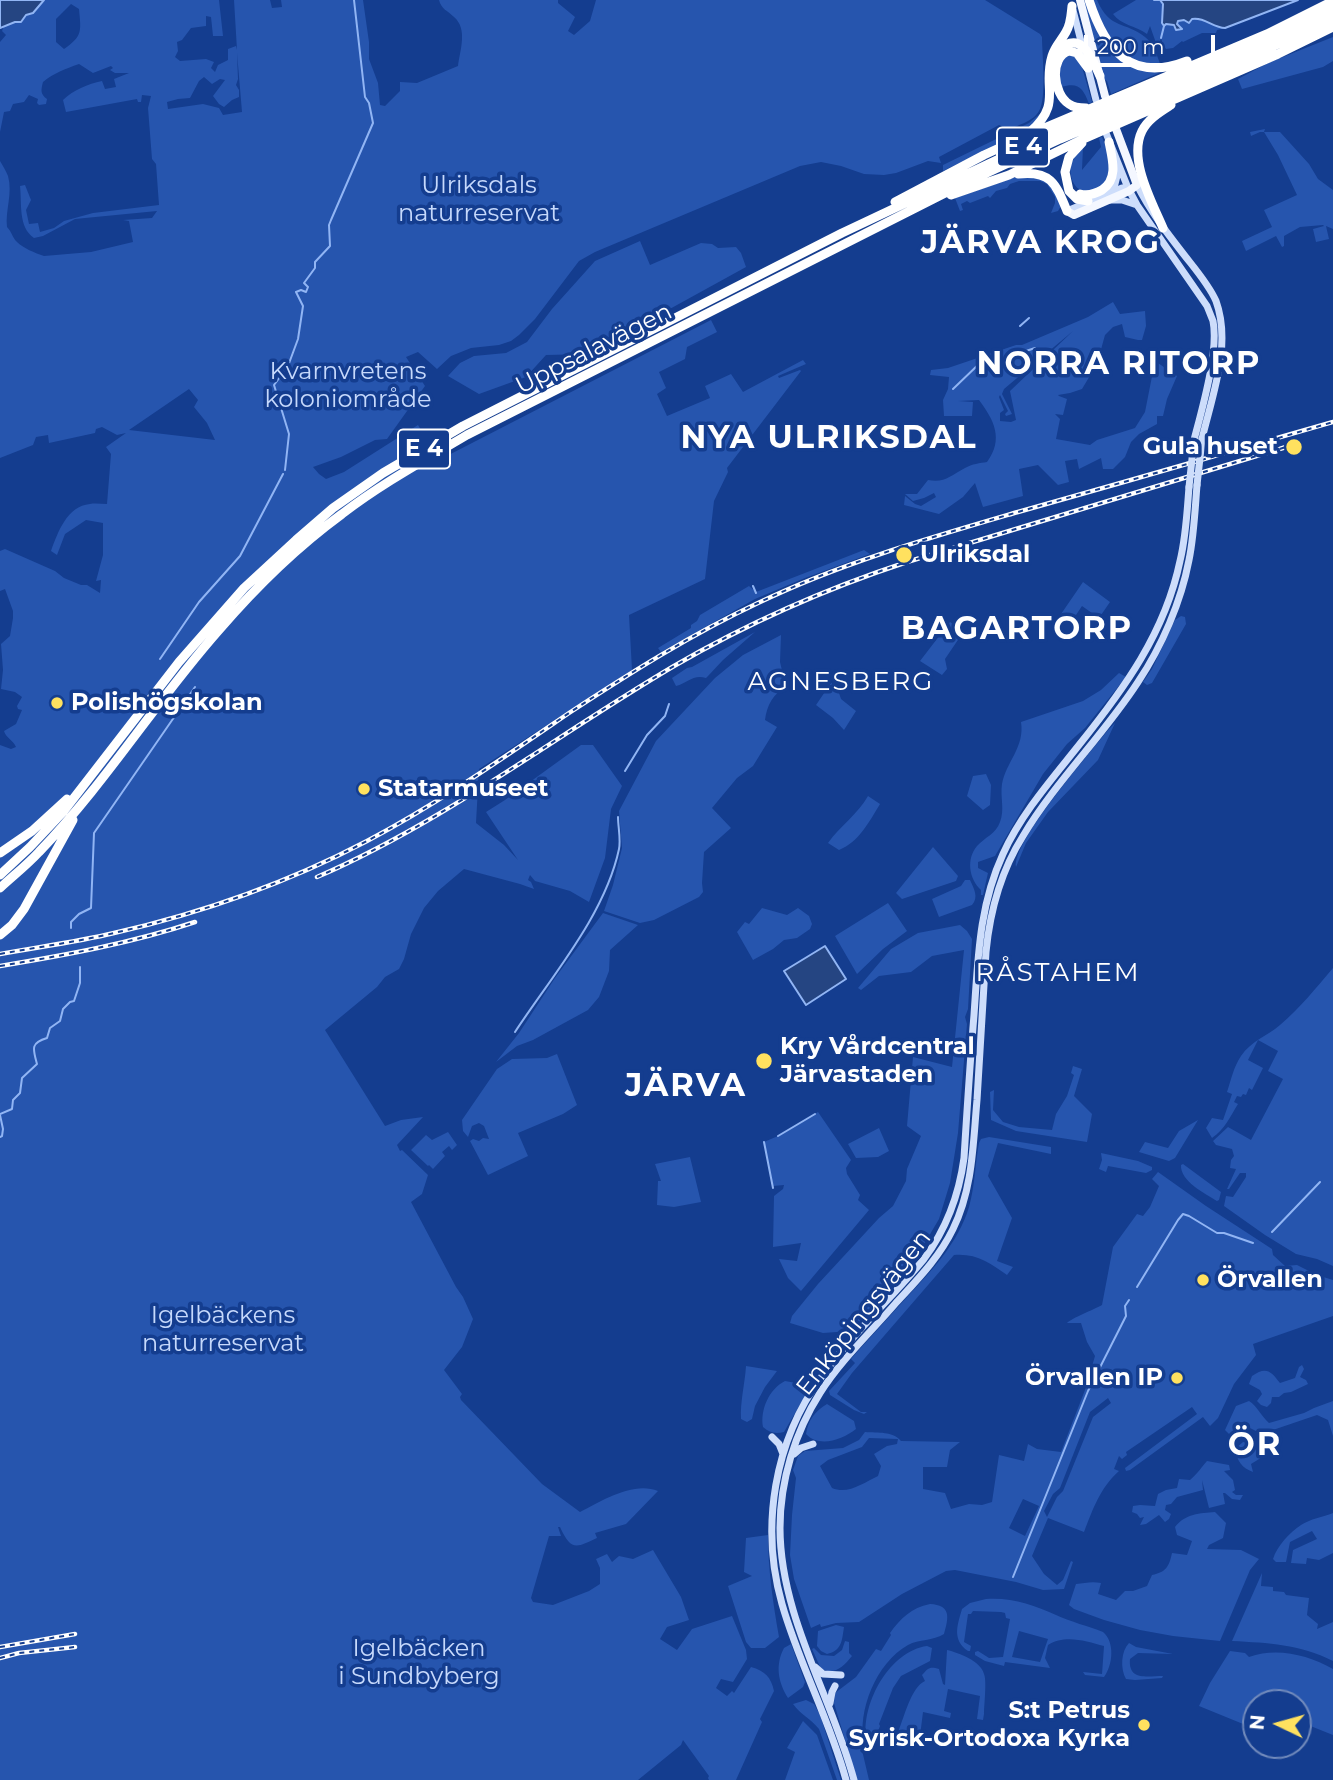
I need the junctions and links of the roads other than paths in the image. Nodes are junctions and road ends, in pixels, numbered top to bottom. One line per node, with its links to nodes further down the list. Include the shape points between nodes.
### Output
1 (1089, 0): 6 (highway, via 1112,47 1128,61 1149,68 1180,64)
2 (1333, 1): 6 (highway)
3 (1075, 2): 9 (main road); 11 (highway, via 1070,24); 13 (highway)
4 (1333, 10): 31 (highway, Uppsalavägen / E 4, via 1042,138)
5 (1333, 19): 28 (highway, Uppsalavägen / E 4)
6 (1291, 21): 16 (highway)
7 (1333, 27): 10 (highway, E 4)
8 (1333, 33): 10 (highway)
9 (1083, 46): 11 (highway, via 1063,46); 12 (main road); 13 (highway)
10 (1278, 54): 14 (highway, E 4)
11 (1051, 58): 19 (highway, via 1048,109)
12 (1088, 68): 16 (main road); 16 (highway, via 1077,53 1069,51 1060,55 1056,68 1063,99 1075,107)
13 (1100, 76): 15 (highway)
14 (1197, 89): 18 (highway, E 4); 21 (highway, via 1154,116 1142,130 1138,154)
15 (1105, 96)
16 (1093, 104): 19 (highway, E 4)
17 (1116, 130): 24 (highway)
18 (1106, 135): 20 (main road); 22 (highway, E 4); 23 (highway, via 1083,143 1069,157); 23 (highway, via 1113,174 1104,189 1082,195)
19 (1021, 138): 31 (highway, E 4)
20 (1119, 167): 24 (main road); 25 (main road)
21 (1142, 174): 24 (highway); 30 (highway)
22 (1009, 175): 28 (highway); 29 (highway, via 1046,177)
23 (1067, 181): 26 (highway, via 1072,195)
24 (1131, 188): 25 (highway); 27 (main road, Enköpingsvägen); 30 (main road, Enköpingsvägen)
25 (1109, 196): 26 (main road); 27 (main road); 29 (highway)
26 (1088, 201): 29 (main road)
27 (1137, 205): 32 (main road, Enköpingsvägen, via 1207,306)
28 (914, 209): 35 (highway, Uppsalavägen / E 4, via 467,435 341,514 220,628)
29 (1070, 213)
30 (1163, 228): 32 (main road, Enköpingsvägen, via 1216,301)
31 (842, 233): 34 (highway, Uppsalavägen / E 4, via 463,426 343,501 244,588 179,662)
32 (1218, 337): 33 (main road, Enköpingsvägen, bridge, via 1220,362 1198,438)
33 (1171, 605): 39 (main road, Enköpingsvägen, via 1156,653 1138,682 1021,838); 40 (main road, Enköpingsvägen, via 1128,682 1013,834)
34 (91, 776): 36 (highway, via 48,817); 37 (highway, Uppsalavägen / E 4, via 63,812)
35 (84, 801): 38 (highway, Uppsalavägen / E 4, via 39,853); 42 (highway, via 24,909)
36 (0, 853)
37 (0, 875)
38 (0, 888)
39 (991, 916): 40 (main road); 41 (main road, Enköpingsvägen)
40 (981, 922): 41 (main road); 44 (main road, Enköpingsvägen, via 964,1158 953,1208 924,1259 822,1376)
41 (988, 931): 43 (main road, Enköpingsvägen, via 972,1158 958,1216 929,1266 835,1373)
42 (0, 935)
43 (802, 1428): 45 (main road, Enköpingsvägen); 45 (main road, via 805,1440 813,1444)
44 (791, 1431): 45 (main road, Enköpingsvägen); 45 (main road, via 772,1437)
45 (787, 1455): 46 (main road, Enköpingsvägen, via 781,1555 790,1603); 50 (main road, Enköpingsvägen, via 775,1491 775,1575 788,1624)
46 (814, 1667): 47 (main road, via 823,1674); 49 (main road, Enköpingsvägen)
47 (841, 1675)
48 (835, 1686): 49 (main road)
49 (831, 1711): 51 (main road, Enköpingsvägen)
50 (846, 1780)
51 (854, 1780)

